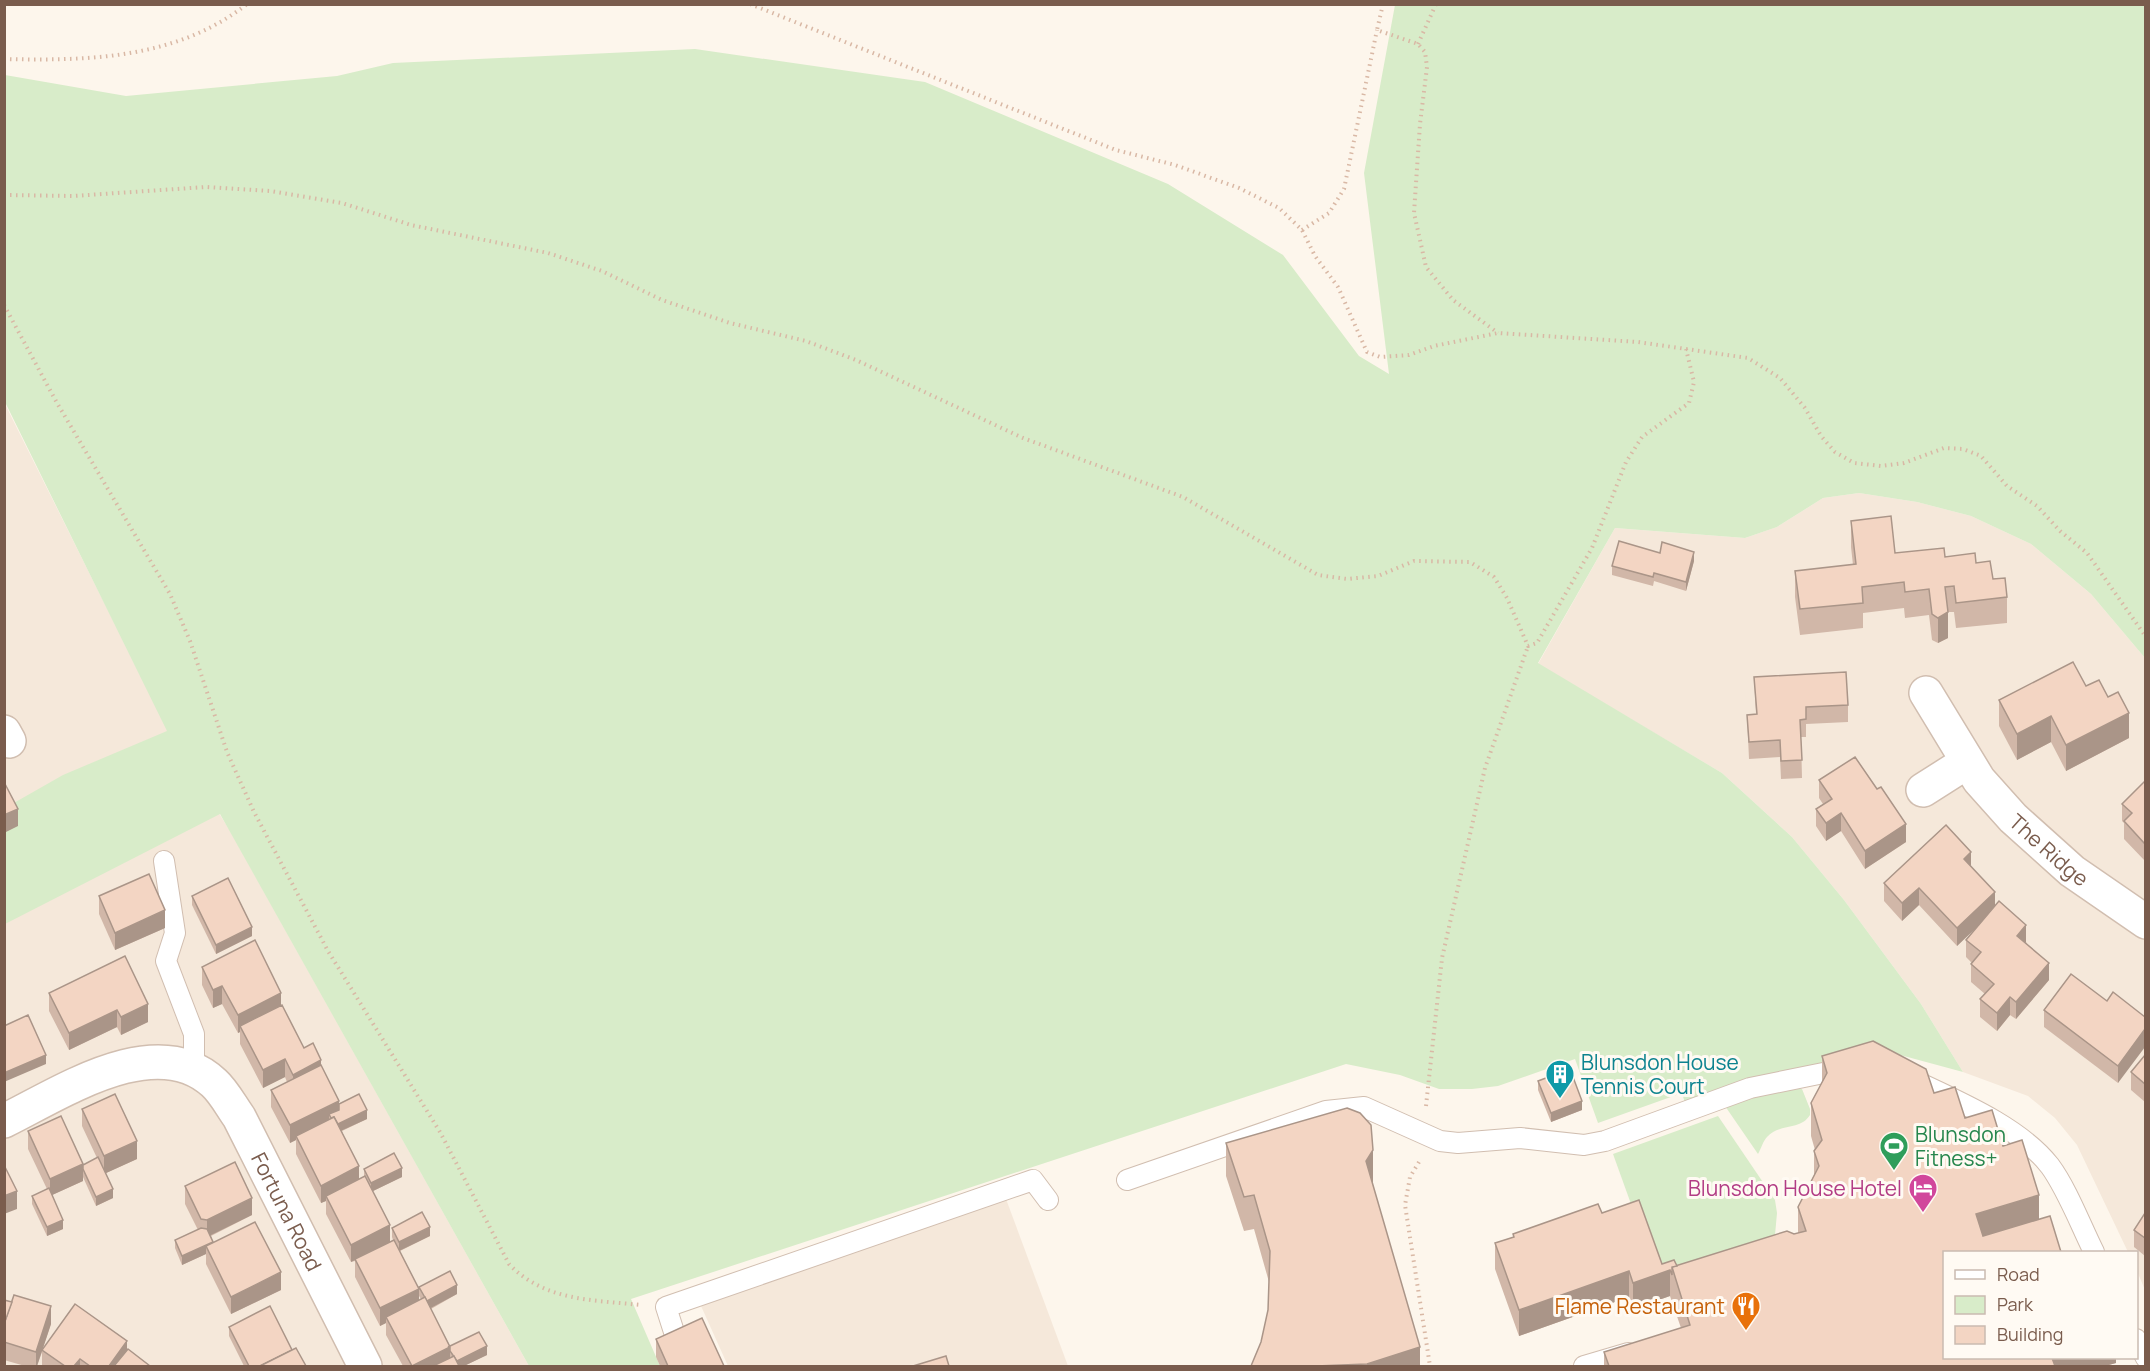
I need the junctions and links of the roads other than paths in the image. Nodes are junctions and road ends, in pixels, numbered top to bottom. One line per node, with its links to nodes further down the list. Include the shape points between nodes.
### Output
1 (1926, 693): 2 (street, The Ridge)
2 (1967, 762): 3 (street); 5 (street, The Ridge, via 2032,837 2072,871)
3 (1923, 790)
4 (164, 861): 8 (lane, via 174,933 166,961 194,1034)
5 (2145, 922)
6 (1868, 1065): 10 (lane, via 1750,1088 1594,1143 1520,1138 1458,1143 1428,1137 1364,1107 1326,1111)
7 (1893, 1070): 12 (lane, via 1996,1120 2036,1150 2051,1167)
8 (194, 1071): 9 (street, Fortuna Road, via 155,1061 125,1065); 15 (street, Fortuna Road, via 214,1083 239,1117)
9 (4, 1121)
10 (1127, 1180)
11 (1048, 1200): 13 (lane, via 1033,1180 666,1307)
12 (2093, 1251)
13 (674, 1332)
14 (1651, 1345): 16 (lane)
15 (365, 1366)
16 (1584, 1366)

